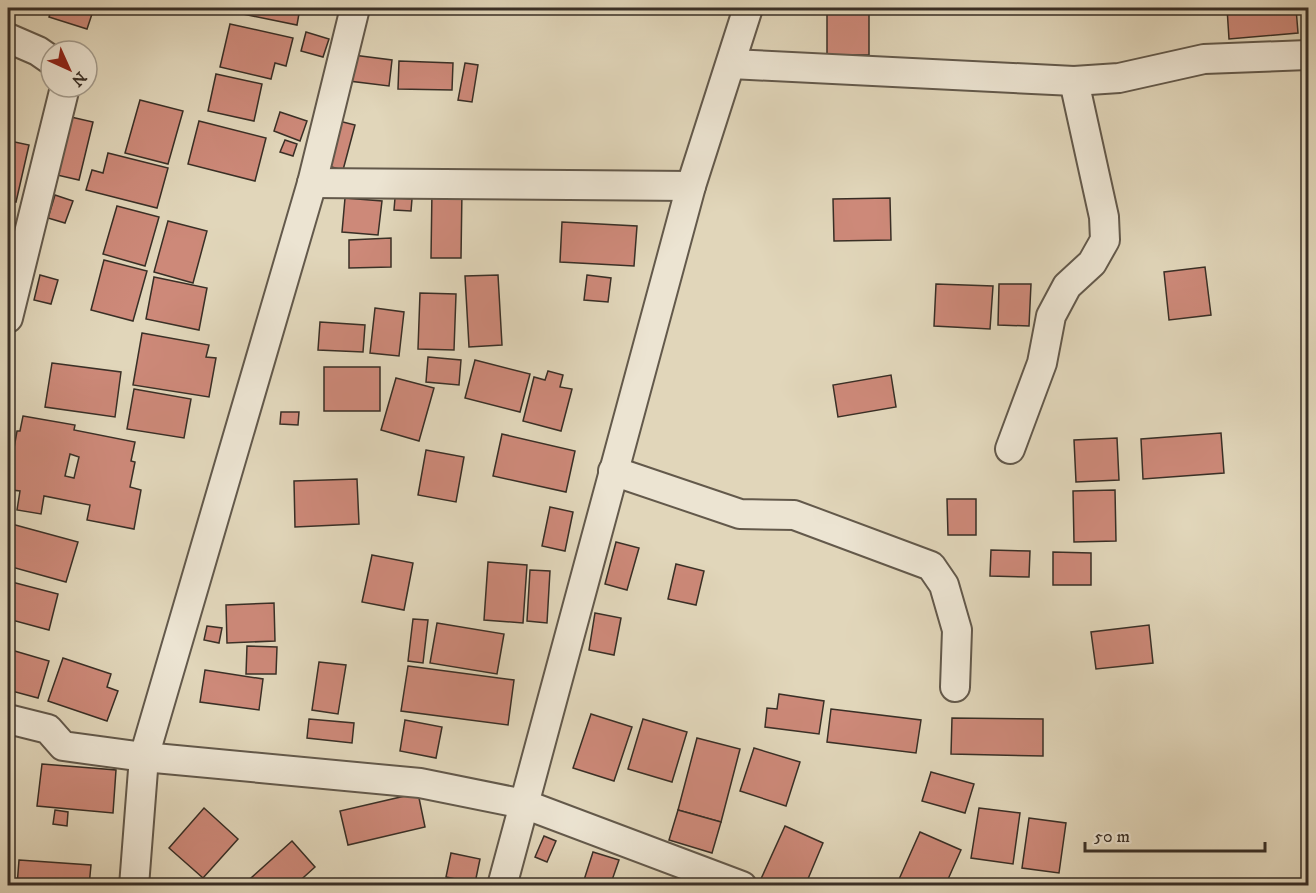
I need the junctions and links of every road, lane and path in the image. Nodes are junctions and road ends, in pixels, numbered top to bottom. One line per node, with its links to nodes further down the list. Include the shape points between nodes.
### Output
1 (354, 8): 9 (street)
2 (748, 8): 6 (street)
3 (8, 38): 4 (street)
4 (39, 52)
5 (1308, 55): 7 (street, via 1204,59 1119,78)
6 (731, 64): 7 (street); 10 (street)
7 (1074, 81): 12 (street, via 1104,217 1105,240 1092,263 1067,286 1051,316 1042,363)
8 (62, 99): 11 (street)
9 (312, 183): 10 (street); 16 (street)
10 (691, 186): 13 (street)
11 (8, 318)
12 (1010, 449)
13 (613, 471): 14 (street, via 740,514 794,515 931,566 944,585 957,630); 17 (street)
14 (956, 687)
15 (8, 719): 16 (street, via 48,729 63,746)
16 (144, 757): 17 (street, via 420,783); 18 (street)
17 (524, 804): 19 (street); 20 (street)
18 (134, 885)
19 (502, 885)
20 (742, 885)

